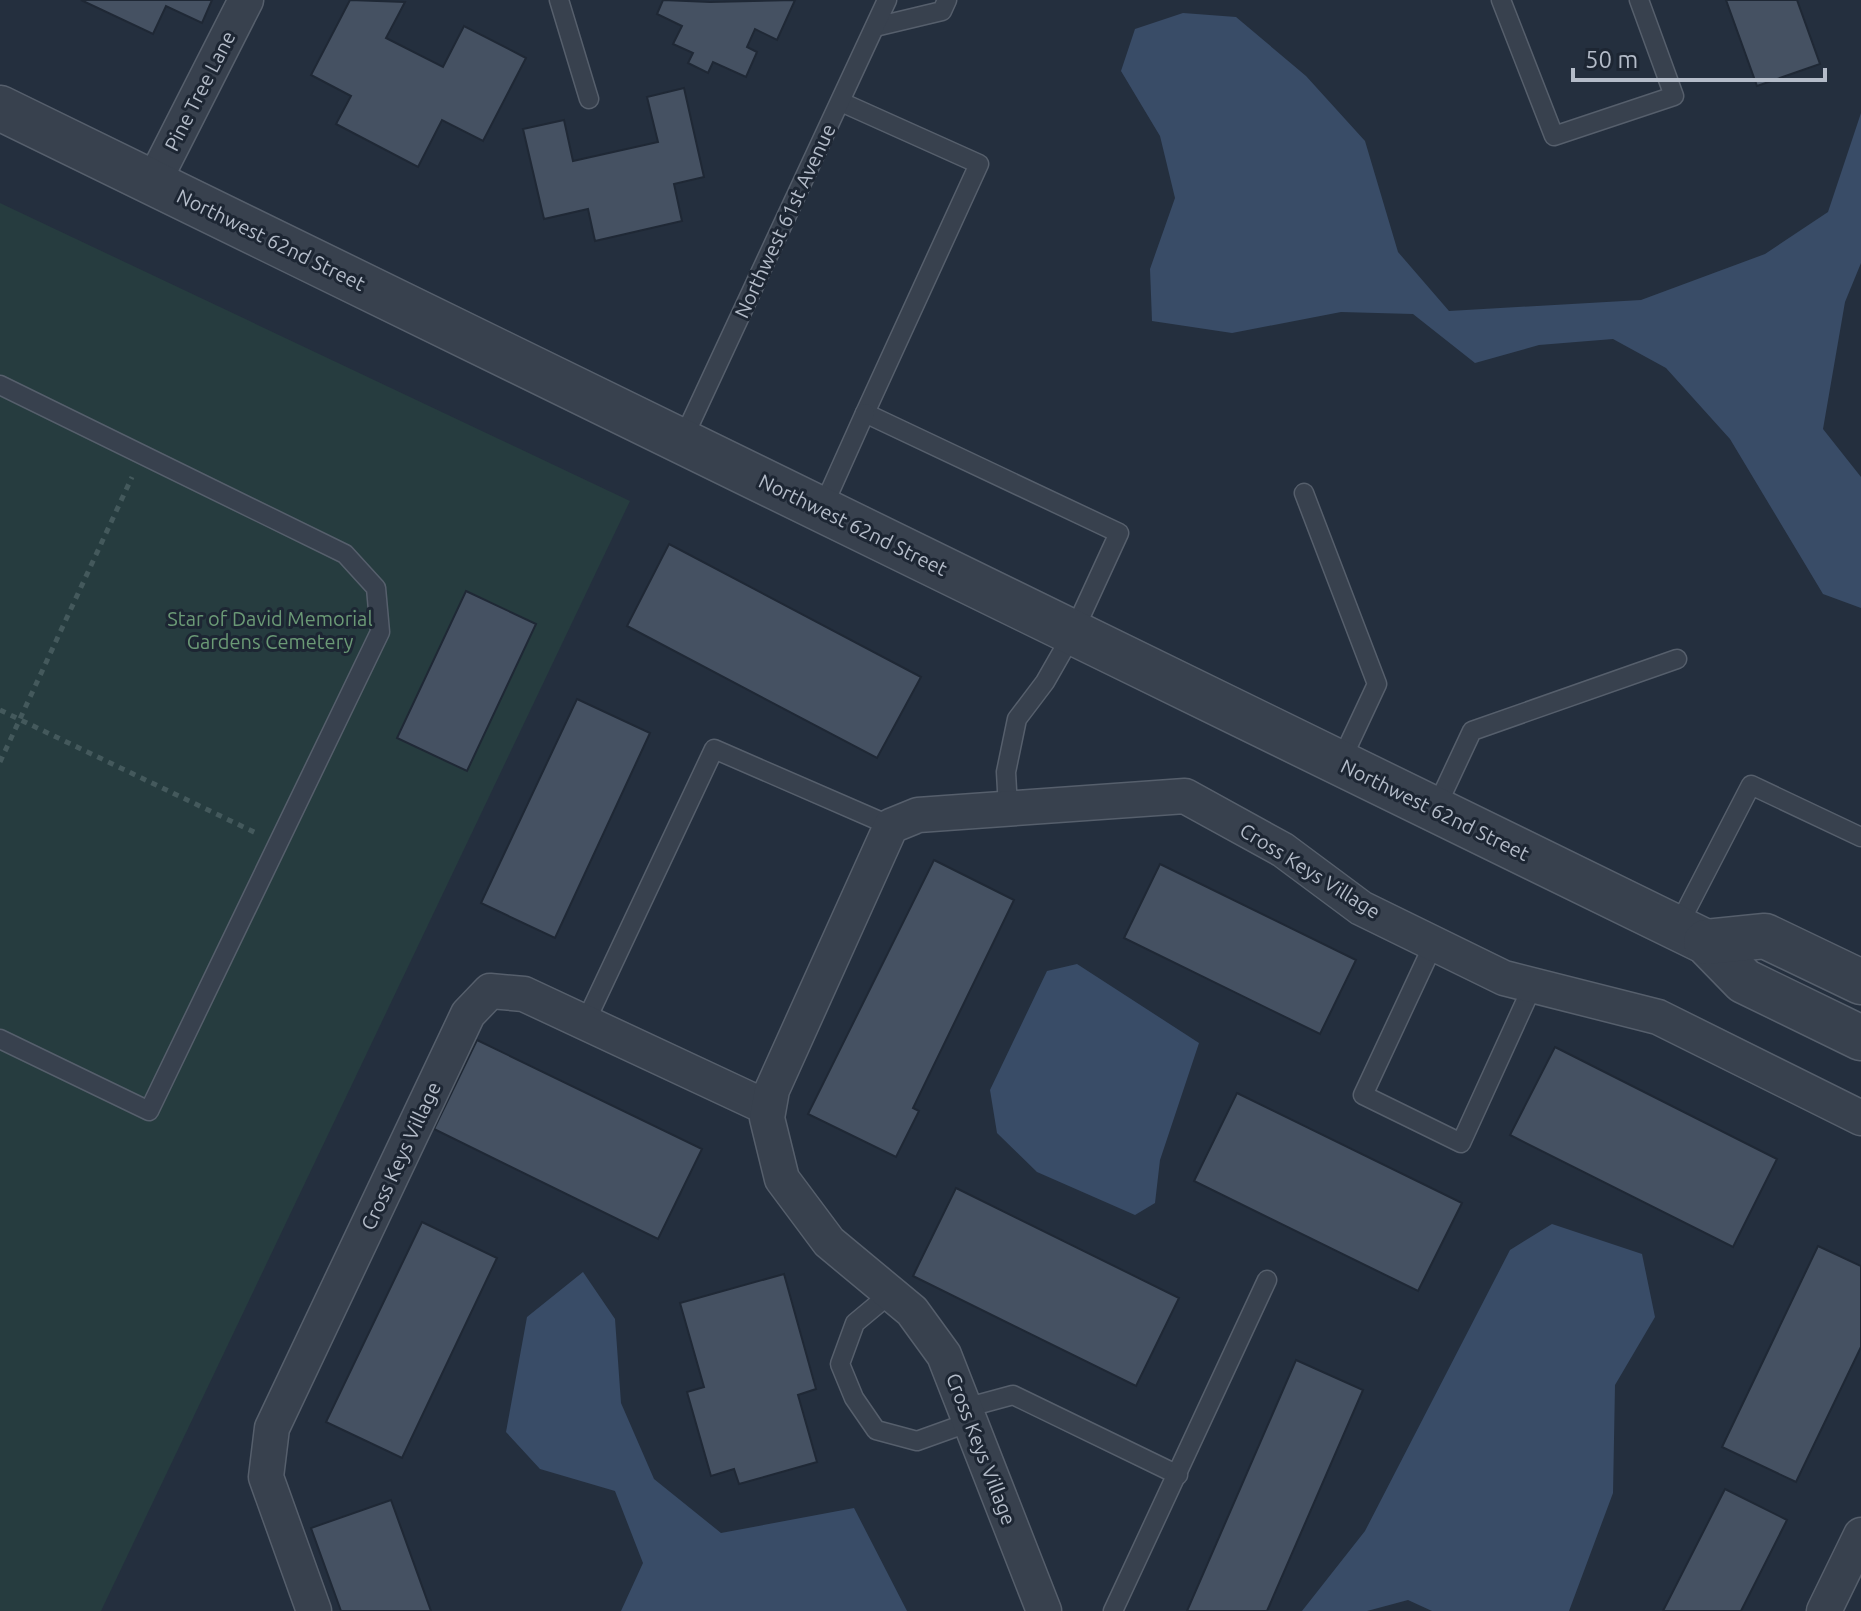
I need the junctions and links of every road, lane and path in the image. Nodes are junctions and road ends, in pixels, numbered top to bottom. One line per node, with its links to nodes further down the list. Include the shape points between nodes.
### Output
1 (246, 0): 11 (street, Pine Tree Lane)
2 (559, 0): 8 (lane)
3 (887, 0): 7 (lane, Northwest 61st Avenue)
4 (947, 0): 7 (lane, via 942,11)
5 (1501, 0): 6 (lane, via 1554,136 1674,96)
6 (1639, 0)
7 (875, 27): 9 (lane, Northwest 61st Avenue)
8 (589, 99)
9 (841, 102): 13 (lane, via 979,164); 14 (lane, Northwest 61st Avenue)
10 (0, 108): 11 (street, Northwest 62nd Street)
11 (153, 183): 14 (street, Northwest 62nd Street)
12 (0, 385): 15 (lane)
13 (865, 413): 17 (lane); 18 (lane, via 1119,533)
14 (682, 441): 17 (street, Northwest 62nd Street)
15 (143, 455): 21 (path); 28 (lane, via 345,554 376,588 380,632)
16 (1304, 493): 23 (lane, via 1377,684)
17 (821, 510): 18 (street, Northwest 62nd Street)
18 (1073, 633): 23 (street, Northwest 62nd Street); 24 (lane, via 1017,719 1006,772)
19 (1677, 659): 25 (lane, via 1472,731)
20 (0, 710): 21 (path)
21 (20, 720): 22 (path); 28 (path)
22 (0, 762)
23 (1340, 763): 25 (street, Northwest 62nd Street)
24 (1008, 808): 26 (street, Cross Keys Village, via 918,815); 30 (street, Cross Keys Village, via 1185,796 1283,850 1361,908)
25 (1435, 810): 29 (street, Northwest 62nd Street)
26 (891, 826): 33 (lane, via 714,749); 36 (street, Cross Keys Village)
27 (1861, 837): 29 (lane, via 1751,785)
28 (279, 844): 35 (lane, via 149,1111)
29 (1691, 935): 31 (street, via 1765,936); 34 (street, Northwest 62nd Street, via 1744,981)
30 (1434, 943): 32 (street, Cross Keys Village, via 1504,978); 32 (lane, via 1363,1095 1461,1143)
31 (1861, 982)
32 (1533, 985): 37 (street, Cross Keys Village, via 1658,1017)
33 (585, 1023): 36 (street, Cross Keys Village); 43 (street, Cross Keys Village, via 524,994 490,991 468,1014 272,1428 266,1477)
34 (1861, 1038)
35 (0, 1039)
36 (768, 1108): 39 (street, Cross Keys Village, via 782,1179 829,1242)
37 (1861, 1118)
38 (1267, 1280): 41 (lane)
39 (891, 1293): 40 (street, Cross Keys Village, via 912,1311 944,1355); 40 (lane, via 855,1323 840,1364 854,1398 876,1430 917,1441)
40 (967, 1415): 41 (lane, via 1013,1395); 44 (street, Cross Keys Village)
41 (1178, 1475): 45 (lane)
42 (1861, 1535): 46 (street)
43 (314, 1611)
44 (1044, 1611)
45 (1113, 1611)
46 (1824, 1611)

